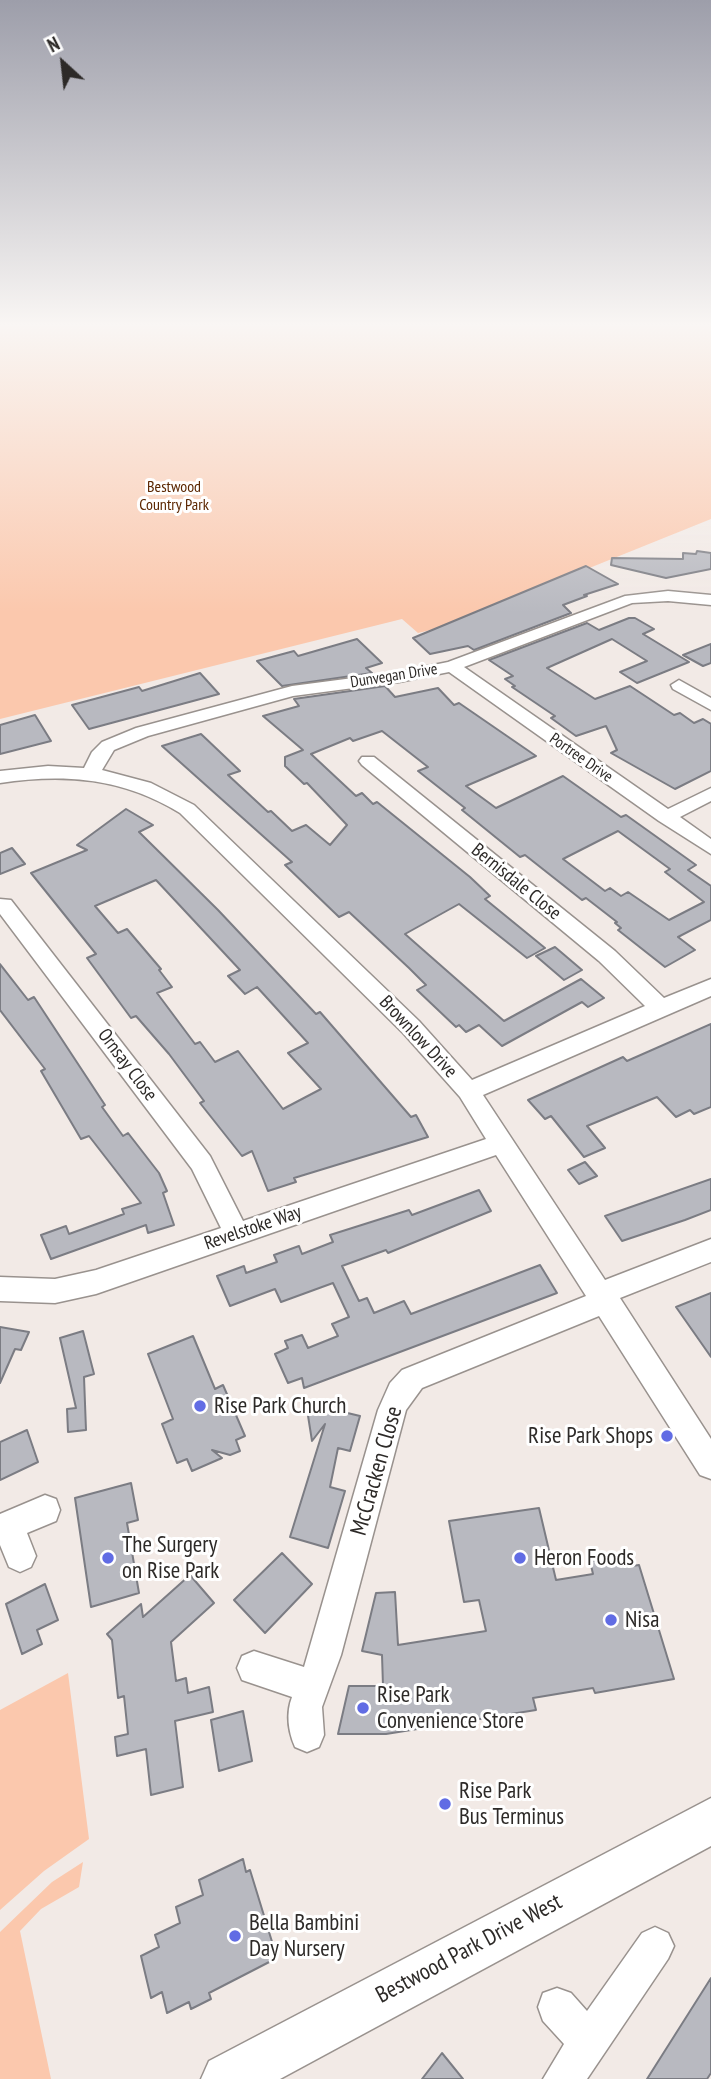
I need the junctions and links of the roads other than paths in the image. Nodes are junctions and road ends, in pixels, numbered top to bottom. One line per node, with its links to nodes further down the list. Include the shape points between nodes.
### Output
1 (711, 600): 2 (street, Dunvegan Drive, via 630,599)
2 (452, 666): 6 (street, Dunvegan Drive, via 292,691 142,732 108,746); 9 (street, Portree Drive)
3 (680, 685): 4 (street)
4 (711, 705)
5 (368, 761): 13 (street, Bernisdale Close, via 607,956)
6 (90, 775): 7 (street, Brownlow Drive); 14 (street, Brownlow Drive, via 151,788 187,809 411,1027)
7 (0, 777)
8 (711, 794): 9 (street)
9 (666, 817): 10 (street, Portree Drive)
10 (711, 848)
11 (4, 905): 16 (street, Ornsay Close, via 201,1163)
12 (711, 987): 13 (street)
13 (661, 1008): 14 (street)
14 (468, 1091): 15 (street, Brownlow Drive)
15 (502, 1143): 16 (street, Revelstoke Way); 19 (street, Brownlow Drive)
16 (237, 1234): 18 (street, Revelstoke Way, via 74,1288)
17 (711, 1250): 19 (street)
18 (0, 1289)
19 (604, 1297): 20 (street, Brownlow Drive); 25 (street, McCracken Close, via 412,1379 400,1392)
20 (711, 1465)
21 (45, 1510): 22 (street)
22 (4, 1528): 23 (street)
23 (20, 1556)
24 (254, 1668): 25 (street)
25 (313, 1687): 26 (street, McCracken Close, via 305,1707)
26 (307, 1735)
27 (711, 1821): 31 (street, Bestwood Park Drive West)
28 (655, 1946): 30 (street)
29 (557, 2007): 30 (street)
30 (589, 2042): 32 (street)
31 (227, 2079)
32 (563, 2079)

